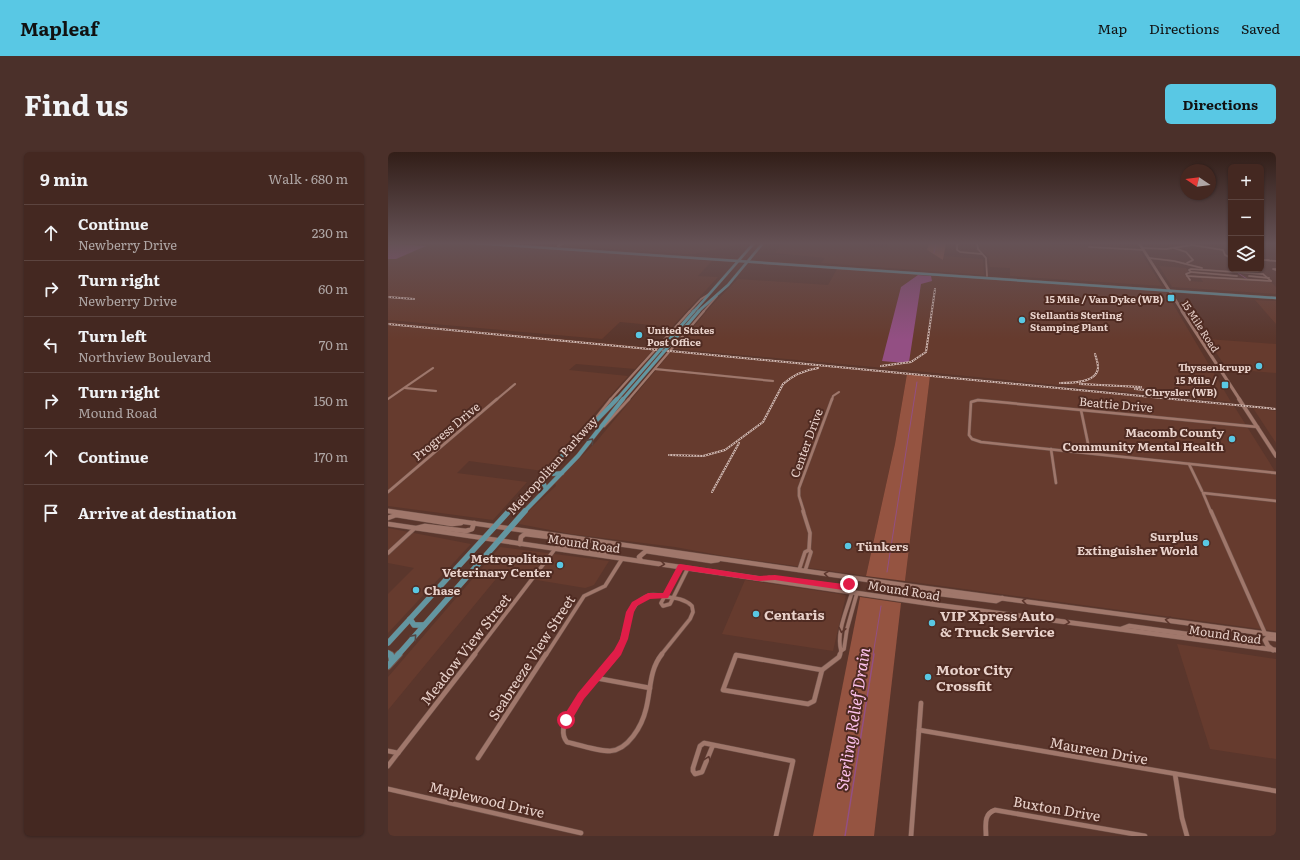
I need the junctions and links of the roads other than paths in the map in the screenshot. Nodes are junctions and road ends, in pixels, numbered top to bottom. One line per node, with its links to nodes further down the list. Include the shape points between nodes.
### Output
1 (737, 275): 16 (main road, Metropolitan Parkway)
2 (938, 275): 17 (main road)
3 (972, 275): 8 (main road)
4 (1160, 275): 25 (main road, 15 Mile Road)
5 (1226, 275): 10 (street); 14 (street)
6 (1266, 275): 15 (street)
7 (724, 276): 16 (main road); 22 (main road, Metropolitan Parkway)
8 (987, 276): 12 (main road)
9 (1187, 276): 14 (street); 18 (street)
10 (1237, 276)
11 (1249, 276): 15 (street)
12 (999, 277): 13 (main road); 17 (main road)
13 (1020, 278): 19 (main road, via 1016,279); 20 (main road)
14 (1229, 278): 15 (street, via 1271,281)
15 (1269, 278)
16 (733, 279): 23 (main road, Metropolitan Parkway)
17 (996, 279): 19 (main road)
18 (1190, 280)
19 (1017, 281): 20 (main road)
20 (1092, 284): 21 (main road); 24 (main road)
21 (1114, 284): 24 (main road); 25 (main road)
22 (716, 285): 23 (main road); 27 (main road, Metropolitan Parkway)
23 (725, 287): 26 (main road, Metropolitan Parkway)
24 (1110, 287): 25 (main road)
25 (1169, 289): 28 (main road); 42 (main road, 15 Mile Road)
26 (720, 291): 30 (street); 43 (main road, Metropolitan Parkway, bridge, via 702,308 624,398)
27 (709, 294): 29 (street, via 700,299); 44 (main road, Metropolitan Parkway, bridge)
28 (1276, 297)
29 (659, 345): 30 (street); 31 (street)
30 (674, 347): 32 (street)
31 (652, 354): 32 (street); 44 (street, via 597,416)
32 (666, 355): 34 (street)
33 (433, 368): 37 (street)
34 (655, 369): 35 (street); 43 (street)
35 (773, 381)
36 (515, 384): 55 (street, Progress Drive)
37 (405, 388): 38 (street); 40 (street)
38 (436, 391)
39 (839, 392): 72 (street, Center Drive, via 833,396 799,488 800,500 811,533)
40 (388, 399)
41 (1080, 410): 42 (street, Beattie Drive); 45 (street, Beattie Drive, via 981,400 970,403 969,435 972,439); 46 (street)
42 (1258, 427): 47 (main road, 15 Mile Road)
43 (600, 430): 50 (main road, Metropolitan Parkway, one-way to 43)
44 (587, 431): 49 (main road, Metropolitan Parkway)
45 (1051, 449): 46 (street); 52 (street)
46 (1090, 453): 48 (street)
47 (1276, 456)
48 (1189, 464): 51 (street); 56 (street)
49 (551, 469): 50 (main road, via 554,474); 53 (main road, Metropolitan Parkway)
50 (562, 473): 54 (main road, Metropolitan Parkway)
51 (1276, 473)
52 (1056, 483)
53 (536, 484): 54 (main road, via 544,484); 63 (main road, Metropolitan Parkway)
54 (546, 489): 64 (main road, Metropolitan Parkway)
55 (388, 492)
56 (1202, 492): 57 (street); 91 (street)
57 (1276, 501)
58 (388, 511): 60 (main road, Mound Road)
59 (388, 518): 60 (main road, via 396,516 452,524)
60 (468, 522): 61 (main road, Mound Road)
61 (474, 523): 63 (main road, Mound Road); 65 (main road, via 472,529 466,531 425,526)
62 (388, 524): 65 (main road, Mound Road)
63 (494, 526): 64 (main road, Mound Road); 66 (main road, Metropolitan Parkway)
64 (509, 528): 67 (main road, Metropolitan Parkway); 68 (main road, Mound Road)
65 (414, 529): 66 (main road, Mound Road); 73 (street)
66 (483, 539): 67 (main road, Mound Road); 87 (main road, Metropolitan Parkway)
67 (498, 541): 69 (main road, Mound Road); 88 (main road, Metropolitan Parkway)
68 (602, 542): 69 (main road, via 590,543 527,534 521,537); 70 (main road, Mound Road)
69 (520, 544): 71 (main road, Mound Road)
70 (613, 544): 71 (main road, via 606,552 564,547); 75 (main road, Mound Road)
71 (555, 549): 74 (main road, Mound Road); 105 (street, Meadow View Street)
72 (809, 550): 79 (street, Center Drive, via 805,552); 80 (street, Center Drive, via 811,552)
73 (388, 554)
74 (622, 559): 76 (main road, Mound Road); 106 (street, Seabreeze View Street, via 605,586 584,596)
75 (724, 559): 76 (main road, via 711,561 646,551 639,557); 79 (main road, Mound Road)
76 (642, 562): 77 (main road, Mound Road, one-way to 77)
77 (680, 567): 78 (main road, Mound Road); 84 (street)
78 (688, 568): 82 (main road, Mound Road); 84 (street)
79 (799, 570): 80 (main road, Mound Road)
80 (806, 570): 81 (main road, Mound Road, one-way to 80)
81 (845, 577): 82 (main road, via 850,583 843,587); 85 (main road, Mound Road)
82 (759, 578): 83 (main road, Mound Road)
83 (855, 592): 86 (main road, Mound Road); 98 (street, via 842,627 839,657)
84 (669, 597): 99 (street, via 652,595 636,602 631,609 619,650); 100 (street, via 688,602 692,606 692,612 690,619 657,660)
85 (1002, 598): 86 (main road, via 996,601 932,593 931,599); 89 (main road, Mound Road, one-way to 85)
86 (938, 605): 90 (main road, Mound Road, one-way to 90)
87 (410, 619): 88 (main road, via 414,625); 94 (main road, Metropolitan Parkway)
88 (424, 625): 97 (main road, Metropolitan Parkway, one-way to 88)
89 (1214, 627): 90 (main road, via 1222,631 1224,638 1128,626); 91 (main road, Mound Road)
90 (1121, 630): 95 (main road, Mound Road)
91 (1265, 633): 92 (main road, Mound Road)
92 (1276, 635)
93 (1276, 639): 95 (main road, via 1265,640 1268,646)
94 (388, 643)
95 (1275, 650)
96 (388, 653): 97 (main road, via 391,655)
97 (390, 664)
98 (822, 670): 98 (street, via 736,655 723,690 811,704)
99 (596, 678): 100 (street); 100 (street, via 577,701 563,726 562,734 565,740 572,744 606,751 619,749 627,744 646,711)
100 (650, 688)
101 (921, 703): 102 (street)
102 (919, 730): 108 (street, Maureen Drive); 114 (street)
103 (713, 745): 103 (street, one-way to 103, via 701,744 693,768 695,774 702,772); 113 (street, via 793,761)
104 (388, 751): 105 (street)
105 (398, 754): 107 (street)
106 (478, 758)
107 (388, 766)
108 (1175, 774): 110 (street, Maureen Drive); 117 (street)
109 (388, 790): 111 (street, Maplewood Drive)
110 (1276, 791)
111 (581, 833)
112 (1112, 833): 115 (street, Buxton Drive, via 995,810 988,812 986,816); 116 (street, Buxton Drive)
113 (776, 836)
114 (911, 836)
115 (986, 836)
116 (1145, 836)
117 (1187, 836)

